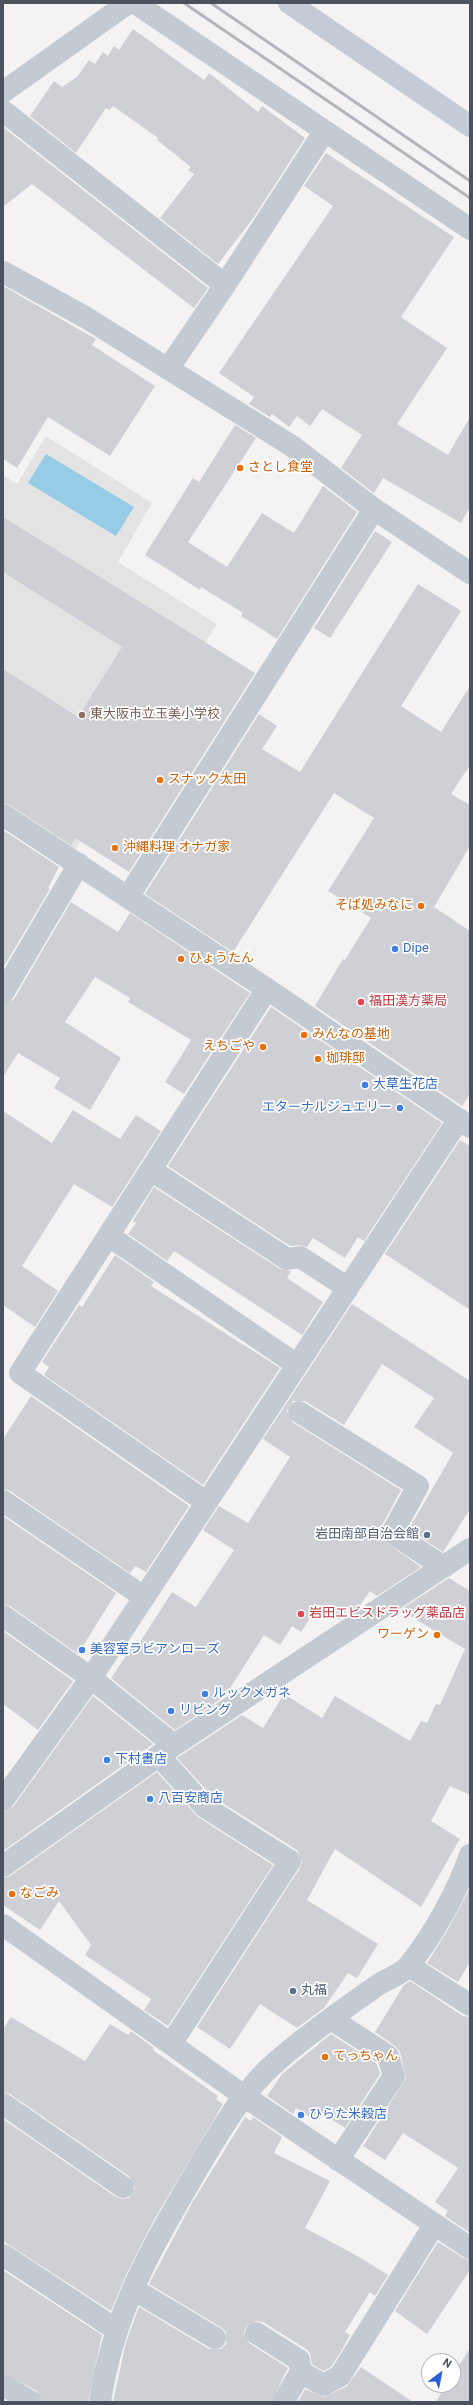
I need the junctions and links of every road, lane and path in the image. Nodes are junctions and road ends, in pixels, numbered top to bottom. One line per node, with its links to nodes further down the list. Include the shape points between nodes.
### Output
1 (128, 3): 4 (street)
2 (135, 3): 7 (street)
3 (289, 3): 6 (street)
4 (3, 92)
5 (3, 111): 10 (street)
6 (470, 126)
7 (324, 132): 8 (street); 10 (street)
8 (470, 229)
9 (3, 272): 11 (street, via 85,317)
10 (225, 285): 11 (street)
11 (168, 369): 12 (street, via 292,446)
12 (374, 509): 13 (street); 16 (street)
13 (470, 573)
14 (3, 815): 15 (street)
15 (79, 864): 16 (street); 18 (street)
16 (128, 897): 17 (street)
17 (267, 989): 19 (street); 20 (street)
18 (3, 992)
19 (464, 1123): 22 (street)
20 (151, 1170): 21 (street); 22 (street, via 287,1259 300,1257)
21 (109, 1236): 23 (street); 26 (street, via 20,1373)
22 (348, 1288): 23 (street)
23 (297, 1365): 26 (street)
24 (299, 1412): 28 (street, via 418,1486 392,1533)
25 (3, 1501): 29 (street)
26 (206, 1502): 29 (street)
27 (470, 1549): 28 (street)
28 (444, 1567): 32 (street)
29 (144, 1597): 31 (street)
30 (3, 1616): 31 (street)
31 (91, 1678): 32 (street); 33 (street)
32 (166, 1750): 35 (street); 40 (street, via 205,1807 290,1861)
33 (3, 1800)
34 (470, 1855): 37 (street, via 450,1903)
35 (3, 1866)
36 (3, 1925): 40 (street)
37 (409, 1966): 38 (street); 39 (street, via 377,1985)
38 (470, 2005)
39 (330, 2019): 41 (street, via 276,2062); 43 (street, via 388,2056 394,2076)
40 (171, 2044): 41 (street)
41 (244, 2096): 43 (street); 48 (street, via 156,2239)
42 (3, 2104): 44 (street)
43 (338, 2160): 45 (street)
44 (123, 2187)
45 (434, 2225): 46 (street); 52 (street, via 340,2376 323,2384)
46 (470, 2248)
47 (3, 2255): 49 (street)
48 (133, 2289): 49 (street); 51 (street)
49 (117, 2330): 55 (street, via 106,2365)
50 (256, 2333): 52 (street, via 299,2360)
51 (215, 2338)
52 (301, 2372): 56 (street)
53 (3, 2385): 54 (street)
54 (31, 2402)
55 (100, 2402)
56 (283, 2402)

